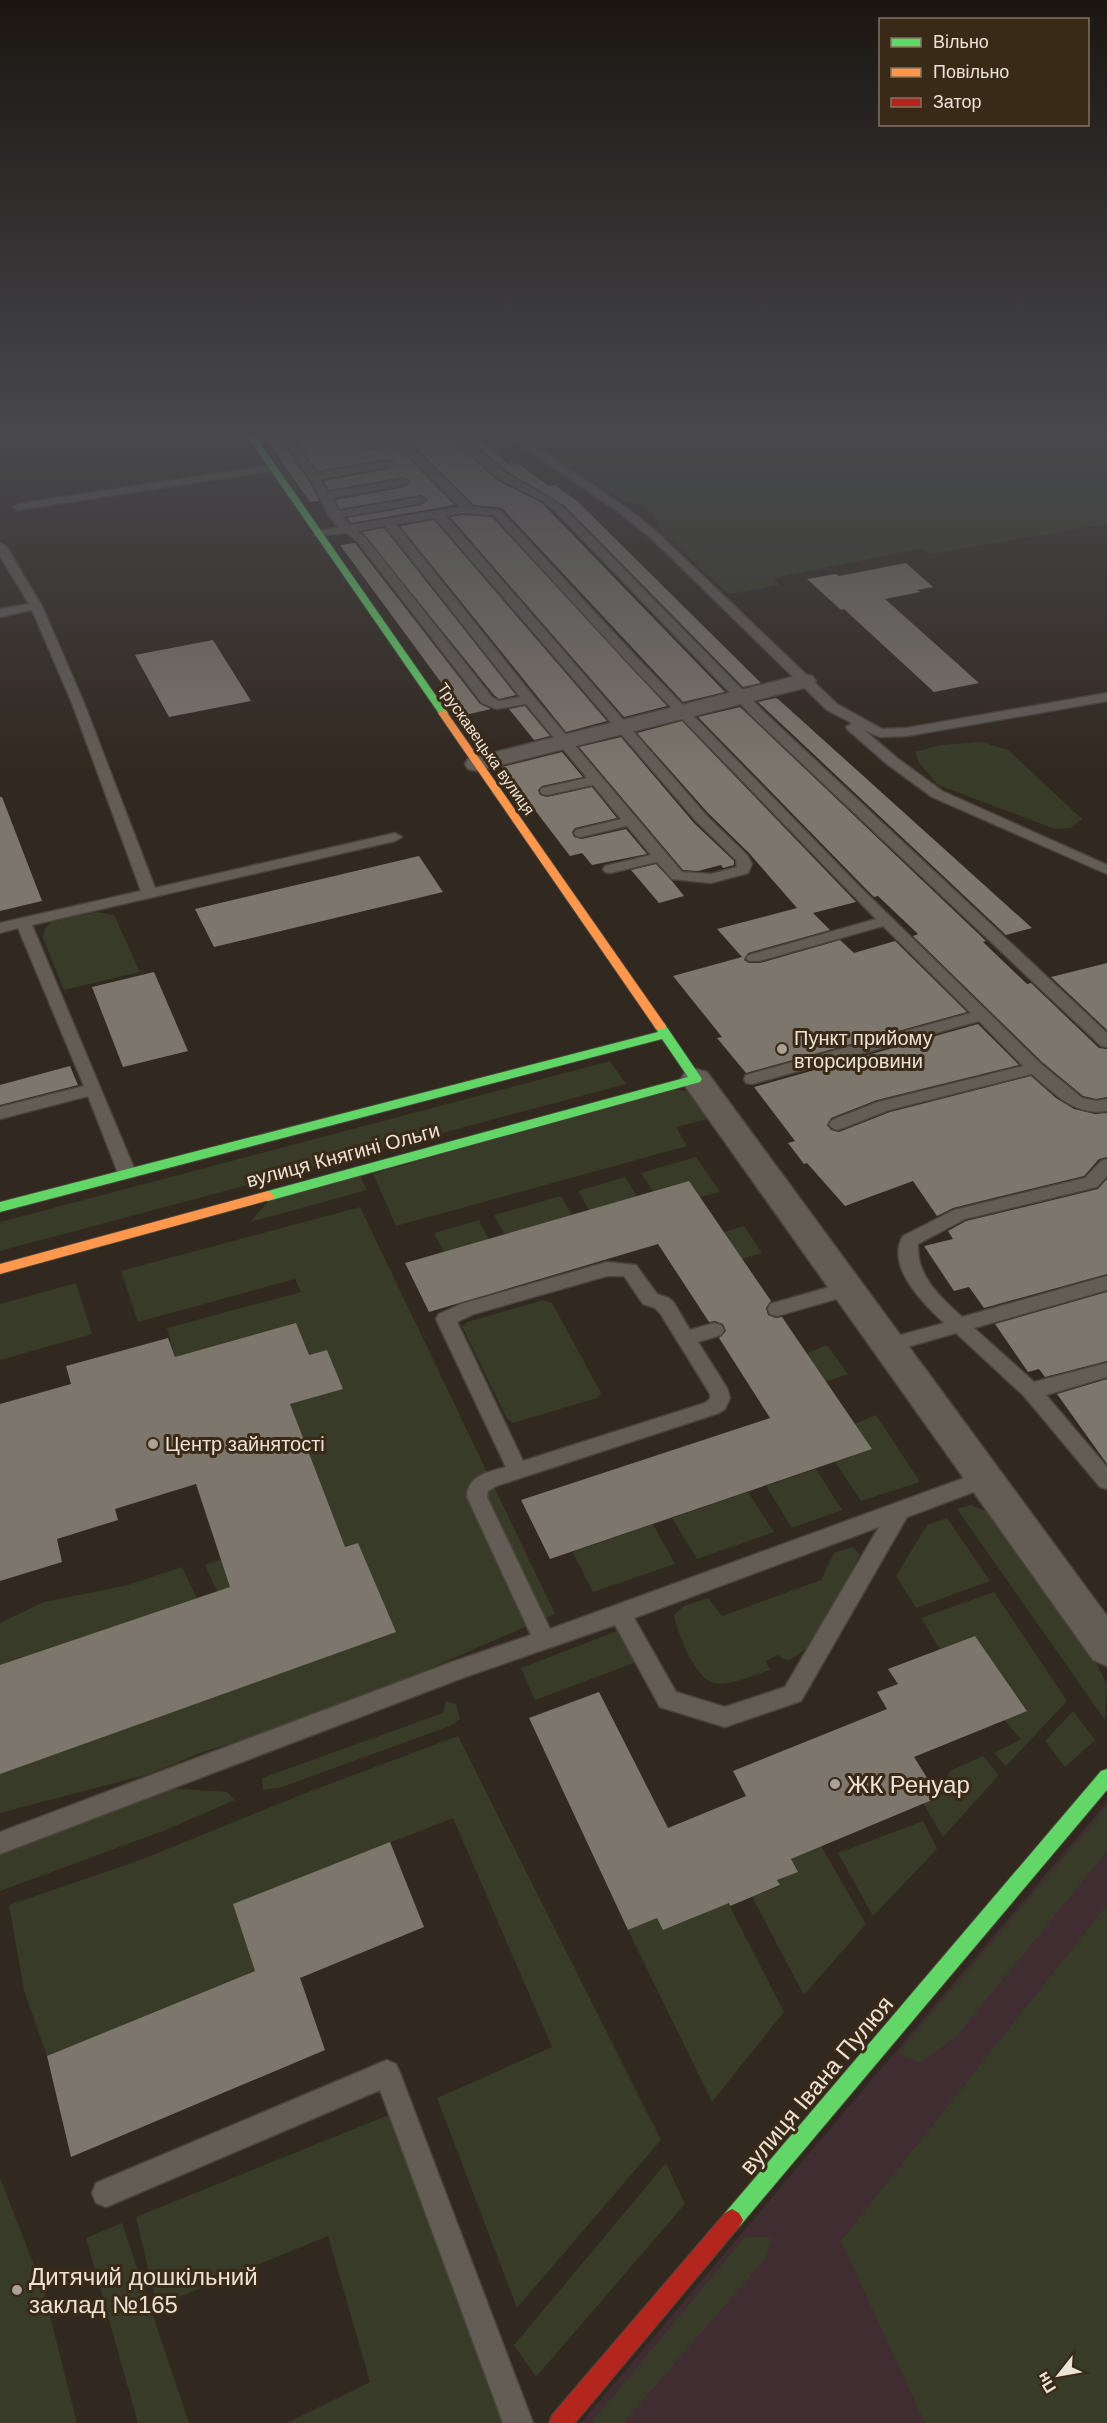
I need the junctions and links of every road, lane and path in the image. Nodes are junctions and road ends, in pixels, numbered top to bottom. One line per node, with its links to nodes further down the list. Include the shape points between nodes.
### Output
1 (2, 549): 9 (lane)
2 (328, 549): 19 (street, Трускавецька вулиця)
3 (369, 549): 14 (lane, via 487,700 497,705)
4 (409, 549): 14 (lane)
5 (468, 549): 17 (lane)
6 (533, 549): 16 (lane)
7 (598, 549): 12 (lane)
8 (668, 549): 11 (lane)
9 (36, 606): 10 (lane); 28 (lane, via 78,703)
10 (0, 613)
11 (804, 681): 12 (street); 15 (lane)
12 (742, 697): 16 (street); 35 (lane)
13 (1107, 697): 15 (lane, via 907,732 880,733)
14 (529, 700): 18 (lane)
15 (831, 707): 27 (lane, via 937,795)
16 (683, 712): 17 (street); 29 (lane)
17 (622, 728): 18 (street); 25 (lane, via 745,864 743,870 720,878 689,879 677,876)
18 (564, 742): 19 (street); 20 (lane)
19 (477, 764): 34 (street, Трускавецька вулиця)
20 (595, 780): 21 (lane); 22 (lane)
21 (547, 790)
22 (630, 821): 23 (lane); 25 (lane)
23 (581, 833)
24 (395, 837): 28 (lane)
25 (659, 857): 26 (lane)
26 (610, 869)
27 (1107, 870)
28 (150, 894): 30 (lane)
29 (886, 921): 32 (lane); 33 (lane)
30 (23, 923): 31 (lane); 39 (lane)
31 (0, 928)
32 (754, 958)
33 (983, 1015): 36 (lane); 38 (lane)
34 (665, 1034): 37 (street, Трускавецька вулиця); 44 (street, вулиця Княгині Ольги)
35 (1107, 1042)
36 (1035, 1068): 40 (lane, via 1079,1104); 42 (lane, via 884,1106)
37 (696, 1079): 46 (street, вулиця Княгині Ольги); 48 (street)
38 (752, 1079)
39 (94, 1089): 41 (lane); 44 (lane)
40 (1107, 1105)
41 (0, 1113)
42 (838, 1124)
43 (1107, 1165): 50 (lane, via 1091,1183 960,1214 909,1241 913,1275)
44 (128, 1173): 45 (street, вулиця Княгині Ольги)
45 (0, 1207)
46 (0, 1269)
47 (1107, 1283): 50 (lane)
48 (847, 1289): 49 (lane); 53 (street)
49 (777, 1309)
50 (959, 1325): 53 (lane); 55 (lane)
51 (714, 1330): 52 (lane)
52 (686, 1338): 56 (lane, via 720,1393 718,1404); 56 (lane, via 667,1308 650,1299 629,1270 607,1269 468,1309 446,1319)
53 (890, 1345): 57 (street)
54 (1107, 1370): 55 (lane)
55 (1031, 1391): 58 (lane)
56 (518, 1471): 61 (lane, via 486,1481 476,1491)
57 (985, 1479): 59 (lane); 62 (street)
58 (1106, 1479)
59 (900, 1512): 60 (lane); 60 (lane, via 793,1694 725,1717 668,1700)
60 (620, 1614): 61 (lane)
61 (544, 1640): 64 (lane)
62 (1107, 1648)
63 (1107, 1777): 67 (street, вулиця Івана Пулюя)
64 (0, 1843)
65 (106, 2193): 66 (lane, via 387,2073)
66 (518, 2423)
67 (560, 2423)

